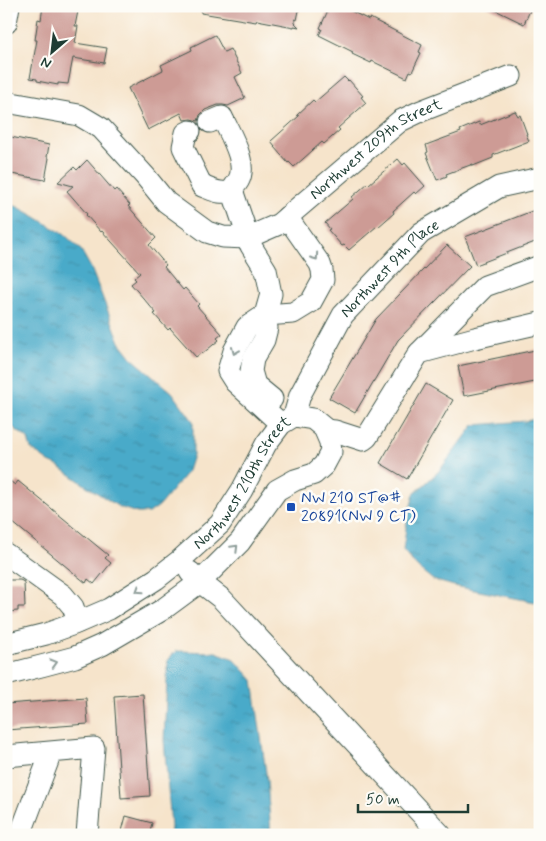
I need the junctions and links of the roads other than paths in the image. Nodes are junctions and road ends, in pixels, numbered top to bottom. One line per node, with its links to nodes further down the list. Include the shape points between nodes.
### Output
1 (9, 6): 2 (street)
2 (6, 22)
3 (511, 76): 9 (street, Northwest 209th Street, via 400,121)
4 (6, 102): 10 (street, Northwest 209th Street, via 79,115 101,128 174,208 207,232 223,237)
5 (210, 122): 8 (street, via 222,117 234,142 241,166 240,179)
6 (190, 131): 8 (street, via 186,133 183,147 202,186 219,193)
7 (540, 178): 15 (street, Northwest 9th Place, via 499,187 421,233 343,315)
8 (232, 190): 10 (street)
9 (287, 217): 10 (street, Northwest 209th Street); 12 (street, one-way to 12, via 320,264 323,280 311,302 293,313)
10 (248, 238): 12 (street, via 266,270 271,294)
11 (540, 266): 14 (street, via 486,286)
12 (265, 315): 15 (street, via 267,328 264,340 253,359 251,371 255,385)
13 (540, 323): 14 (street)
14 (419, 354): 16 (street, via 367,437 362,440)
15 (287, 420): 16 (street, Northwest 210th Street, via 313,419); 18 (street, Northwest 210th Street, via 266,444 220,524)
16 (325, 430): 19 (street, Northwest 210th Street, one-way to 16, via 240,542 277,490 314,474 324,465 331,452)
17 (6, 554): 20 (street, via 63,595 73,607)
18 (179, 561): 19 (street); 20 (street, Northwest 210th Street, one-way to 20, via 156,580 109,609)
19 (200, 582): 22 (street, Northwest 210th Street, one-way to 19, via 67,659 102,645 162,610); 27 (street, via 222,599)
20 (78, 622): 21 (street, Northwest 210th Street)
21 (6, 644)
22 (6, 675)
23 (52, 753): 24 (street); 25 (street); 26 (street, via 94,748)
24 (6, 756)
25 (20, 835)
26 (87, 835)
27 (441, 835)

